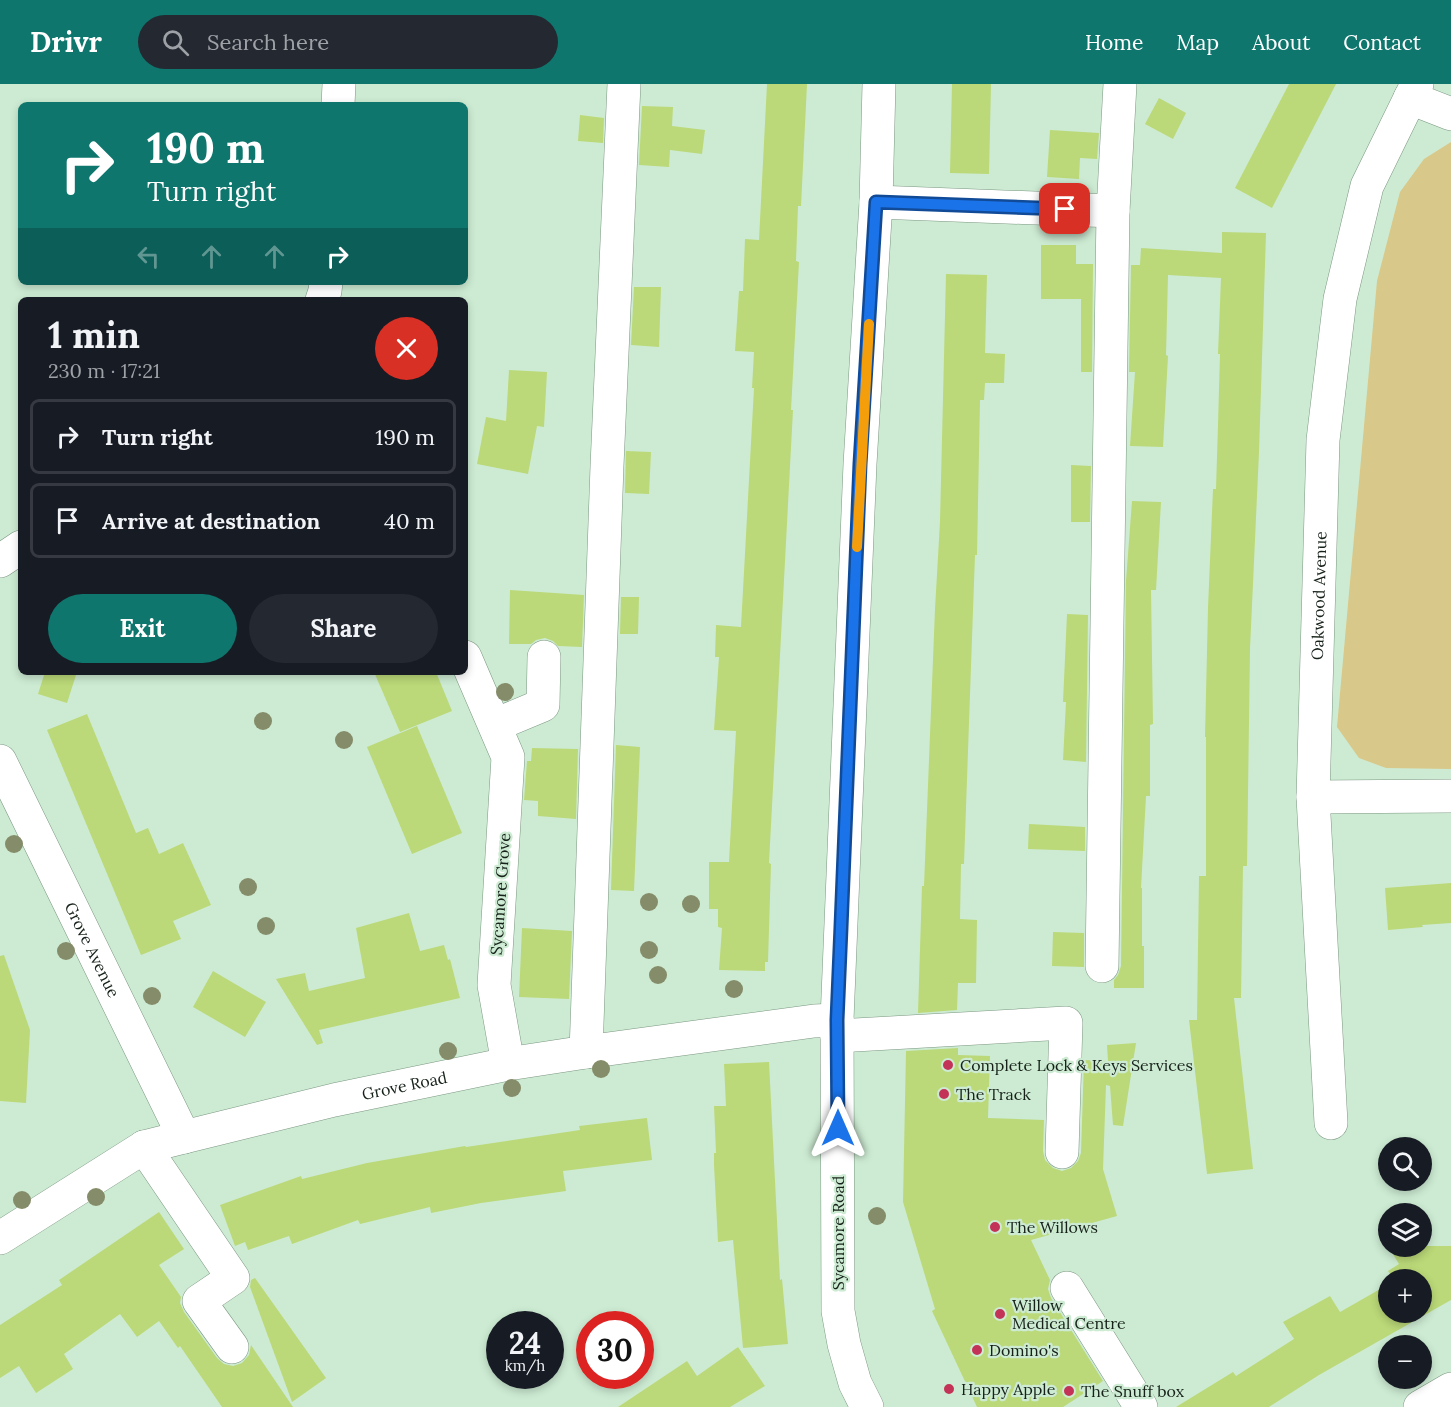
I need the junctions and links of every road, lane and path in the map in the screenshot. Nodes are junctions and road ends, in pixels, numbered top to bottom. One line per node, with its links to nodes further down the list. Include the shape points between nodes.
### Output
1 (339, 84): 6 (street)
2 (624, 84): 20 (street)
3 (879, 84): 8 (street, Sycamore Road)
4 (1120, 84): 9 (street)
5 (1414, 91): 7 (street); 17 (street, Oakwood Avenue, via 1367,186 1340,299 1323,440)
6 (338, 102)
7 (1451, 114)
8 (876, 202): 9 (street); 19 (street, Sycamore Road, via 860,476)
9 (1113, 210): 18 (street)
10 (18, 549): 11 (street)
11 (0, 561)
12 (544, 657): 14 (street, via 543,705)
13 (468, 664): 14 (street, Sycamore Grove)
14 (495, 725): 21 (street, Sycamore Grove, via 508,757 494,985)
15 (0, 761): 23 (street, Grove Avenue)
16 (1451, 796): 17 (street)
17 (1313, 797): 22 (street, Oakwood Avenue)
18 (1102, 966)
19 (837, 1028): 20 (street, Grove Road, via 814,1021); 25 (street, Grove Road, via 1066,1023); 30 (street, Sycamore Road, via 838,1311 855,1383)
20 (586, 1052): 21 (street, Grove Road)
21 (508, 1064): 23 (street, Grove Road, via 334,1100)
22 (1330, 1123)
23 (184, 1137): 24 (street, Grove Road)
24 (144, 1147): 26 (street, Grove Road); 28 (street, via 233,1278 199,1301)
25 (1062, 1152)
26 (0, 1238)
27 (1067, 1288): 31 (street)
28 (232, 1347)
29 (1451, 1389): 32 (street)
30 (867, 1407)
31 (1141, 1407)
32 (1420, 1407)

